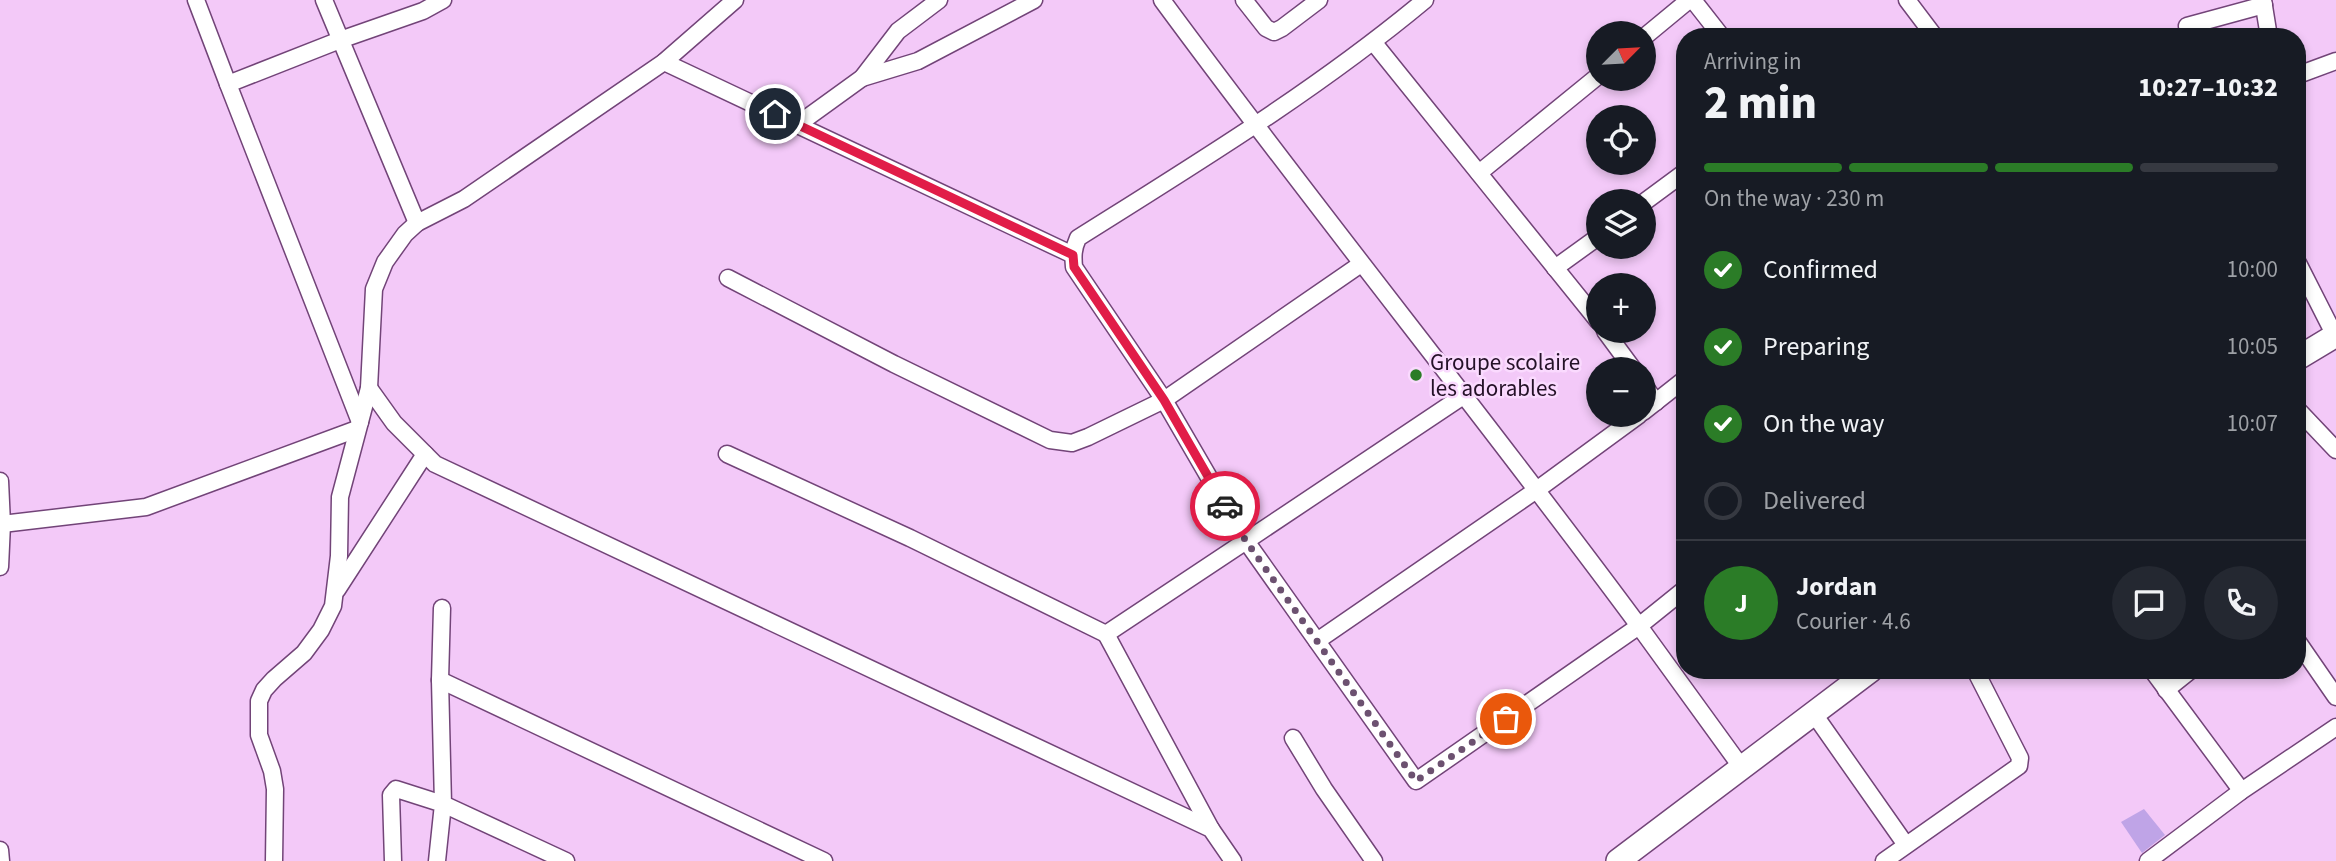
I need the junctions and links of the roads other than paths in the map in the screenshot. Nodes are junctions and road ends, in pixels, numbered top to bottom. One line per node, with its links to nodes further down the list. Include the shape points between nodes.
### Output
1 (196, 0): 26 (street)
2 (324, 0): 20 (street)
3 (443, 0): 14 (street)
4 (735, 0): 23 (street)
5 (939, 0): 25 (street, via 898,32)
6 (1034, 0): 25 (street, via 918,61)
7 (1162, 0): 29 (street)
8 (1244, 0): 9 (street, via 1273,32)
9 (1319, 0)
10 (1425, 0): 21 (street)
11 (1691, 0): 16 (street); 17 (street)
12 (1908, 0): 18 (street)
13 (2264, 3): 15 (street); 19 (street)
14 (423, 5): 20 (street)
15 (2187, 26)
16 (1656, 28)
17 (1714, 28)
18 (1928, 28)
19 (2268, 28)
20 (340, 40): 26 (street); 33 (street)
21 (1374, 43): 29 (street); 30 (street)
22 (2336, 61): 24 (street)
23 (664, 62): 28 (street); 33 (street, via 464,198)
24 (2306, 72)
25 (862, 78): 28 (street)
26 (229, 84): 49 (street)
27 (1586, 86): 30 (street)
28 (797, 125): 35 (street)
29 (1255, 126): 35 (street, via 1078,238); 36 (street)
30 (1479, 173): 37 (street)
31 (1676, 179): 32 (street)
32 (1656, 193)
33 (417, 223): 44 (street, via 385,262 374,289)
34 (1586, 246): 37 (street)
35 (1073, 255): 46 (street, via 1074,267)
36 (1362, 264): 45 (street); 46 (street)
37 (1555, 268): 40 (street)
38 (728, 278): 46 (street, via 1050,440 1072,443 1104,432)
39 (2306, 279): 41 (street)
40 (1586, 306)
41 (2335, 336): 42 (street)
42 (2306, 353)
43 (1676, 386): 47 (street)
44 (369, 388): 49 (street); 52 (street, via 394,423)
45 (1463, 396): 55 (street); 57 (street)
46 (1164, 400): 57 (street)
47 (1656, 402)
48 (2306, 418): 51 (street)
49 (359, 425): 56 (street, via 146,506); 59 (street, via 340,497)
50 (1623, 427): 55 (street)
51 (2336, 450)
52 (425, 454): 59 (street); 81 (street, via 435,464)
53 (727, 454): 63 (street)
54 (0, 481): 56 (street)
55 (1538, 489): 62 (street); 64 (street)
56 (2, 524): 58 (street)
57 (1246, 541): 63 (street); 64 (street)
58 (0, 567)
59 (336, 592): 85 (street, via 321,630 304,653 269,684 259,701 259,735 275,789)
60 (1676, 596): 62 (street)
61 (442, 608): 72 (street)
62 (1639, 626): 64 (street, via 1416,781); 66 (street)
63 (1106, 634): 81 (street)
64 (1317, 641)
65 (2306, 654): 74 (street)
66 (1676, 677)
67 (1677, 679): 78 (street)
68 (1856, 679): 75 (street)
69 (1980, 679): 82 (street, via 2020,758 2019,766)
70 (2158, 679): 73 (street)
71 (2180, 679): 73 (street)
72 (440, 680): 80 (street); 89 (street)
73 (2166, 690): 79 (street)
74 (2336, 697)
75 (1814, 714): 78 (street); 82 (street)
76 (2336, 727): 79 (street)
77 (1293, 738): 91 (street)
78 (1742, 768): 92 (street)
79 (2240, 792): 94 (street)
80 (443, 804): 86 (street, via 393,790); 87 (street); 88 (street)
81 (1211, 829): 90 (street)
82 (1906, 845): 93 (street)
83 (0, 850): 84 (street)
84 (1, 861)
85 (274, 861)
86 (393, 861)
87 (437, 861)
88 (566, 861)
89 (824, 861)
90 (1233, 861)
91 (1374, 861)
92 (1618, 861)
93 (1884, 861)
94 (2148, 861)

